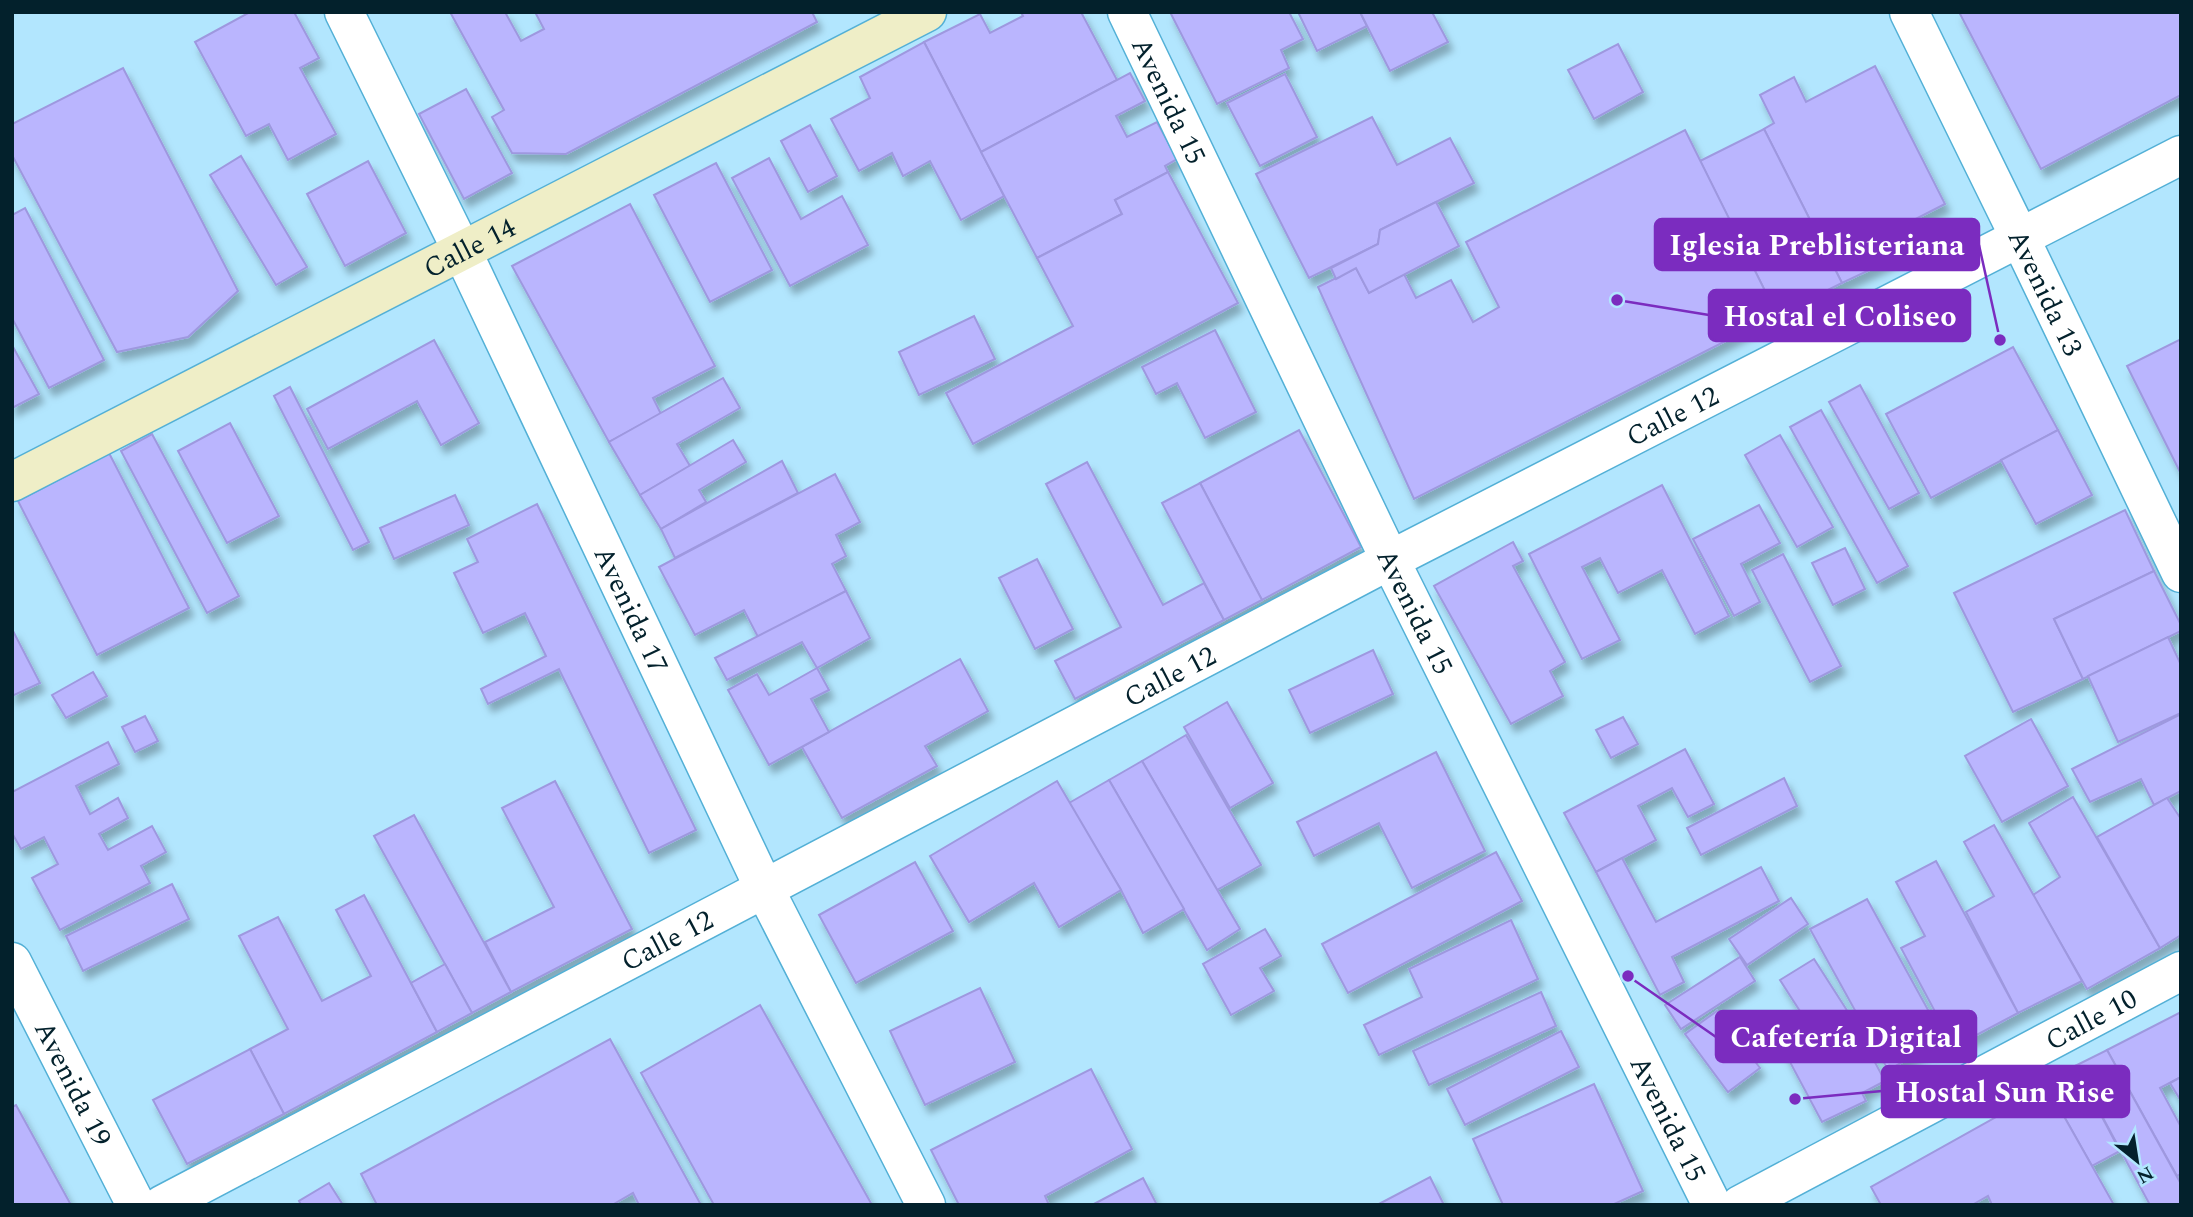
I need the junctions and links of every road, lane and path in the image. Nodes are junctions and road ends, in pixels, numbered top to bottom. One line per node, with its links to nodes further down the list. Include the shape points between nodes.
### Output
1 (344, 12): 7 (street, Avenida 17)
2 (927, 12): 7 (street, Calle 14)
3 (1127, 12): 9 (street, Avenida 15)
4 (1909, 12): 6 (street, Avenida 13)
5 (2181, 155): 6 (street, Calle 12)
6 (2020, 238): 9 (street, Calle 12); 10 (street, Avenida 13)
7 (462, 251): 8 (street, Calle 14); 11 (street, Avenida 17)
8 (12, 481)
9 (1390, 560): 11 (street, Calle 12); 17 (street, Avenida 15)
10 (2181, 573)
11 (764, 888): 15 (street, Calle 12); 16 (street, Avenida 17)
12 (12, 962): 14 (street, Avenida 19)
13 (2181, 971): 18 (street, Calle 10)
14 (136, 1205)
15 (162, 1205)
16 (926, 1205)
17 (1712, 1205)
18 (1740, 1205)

